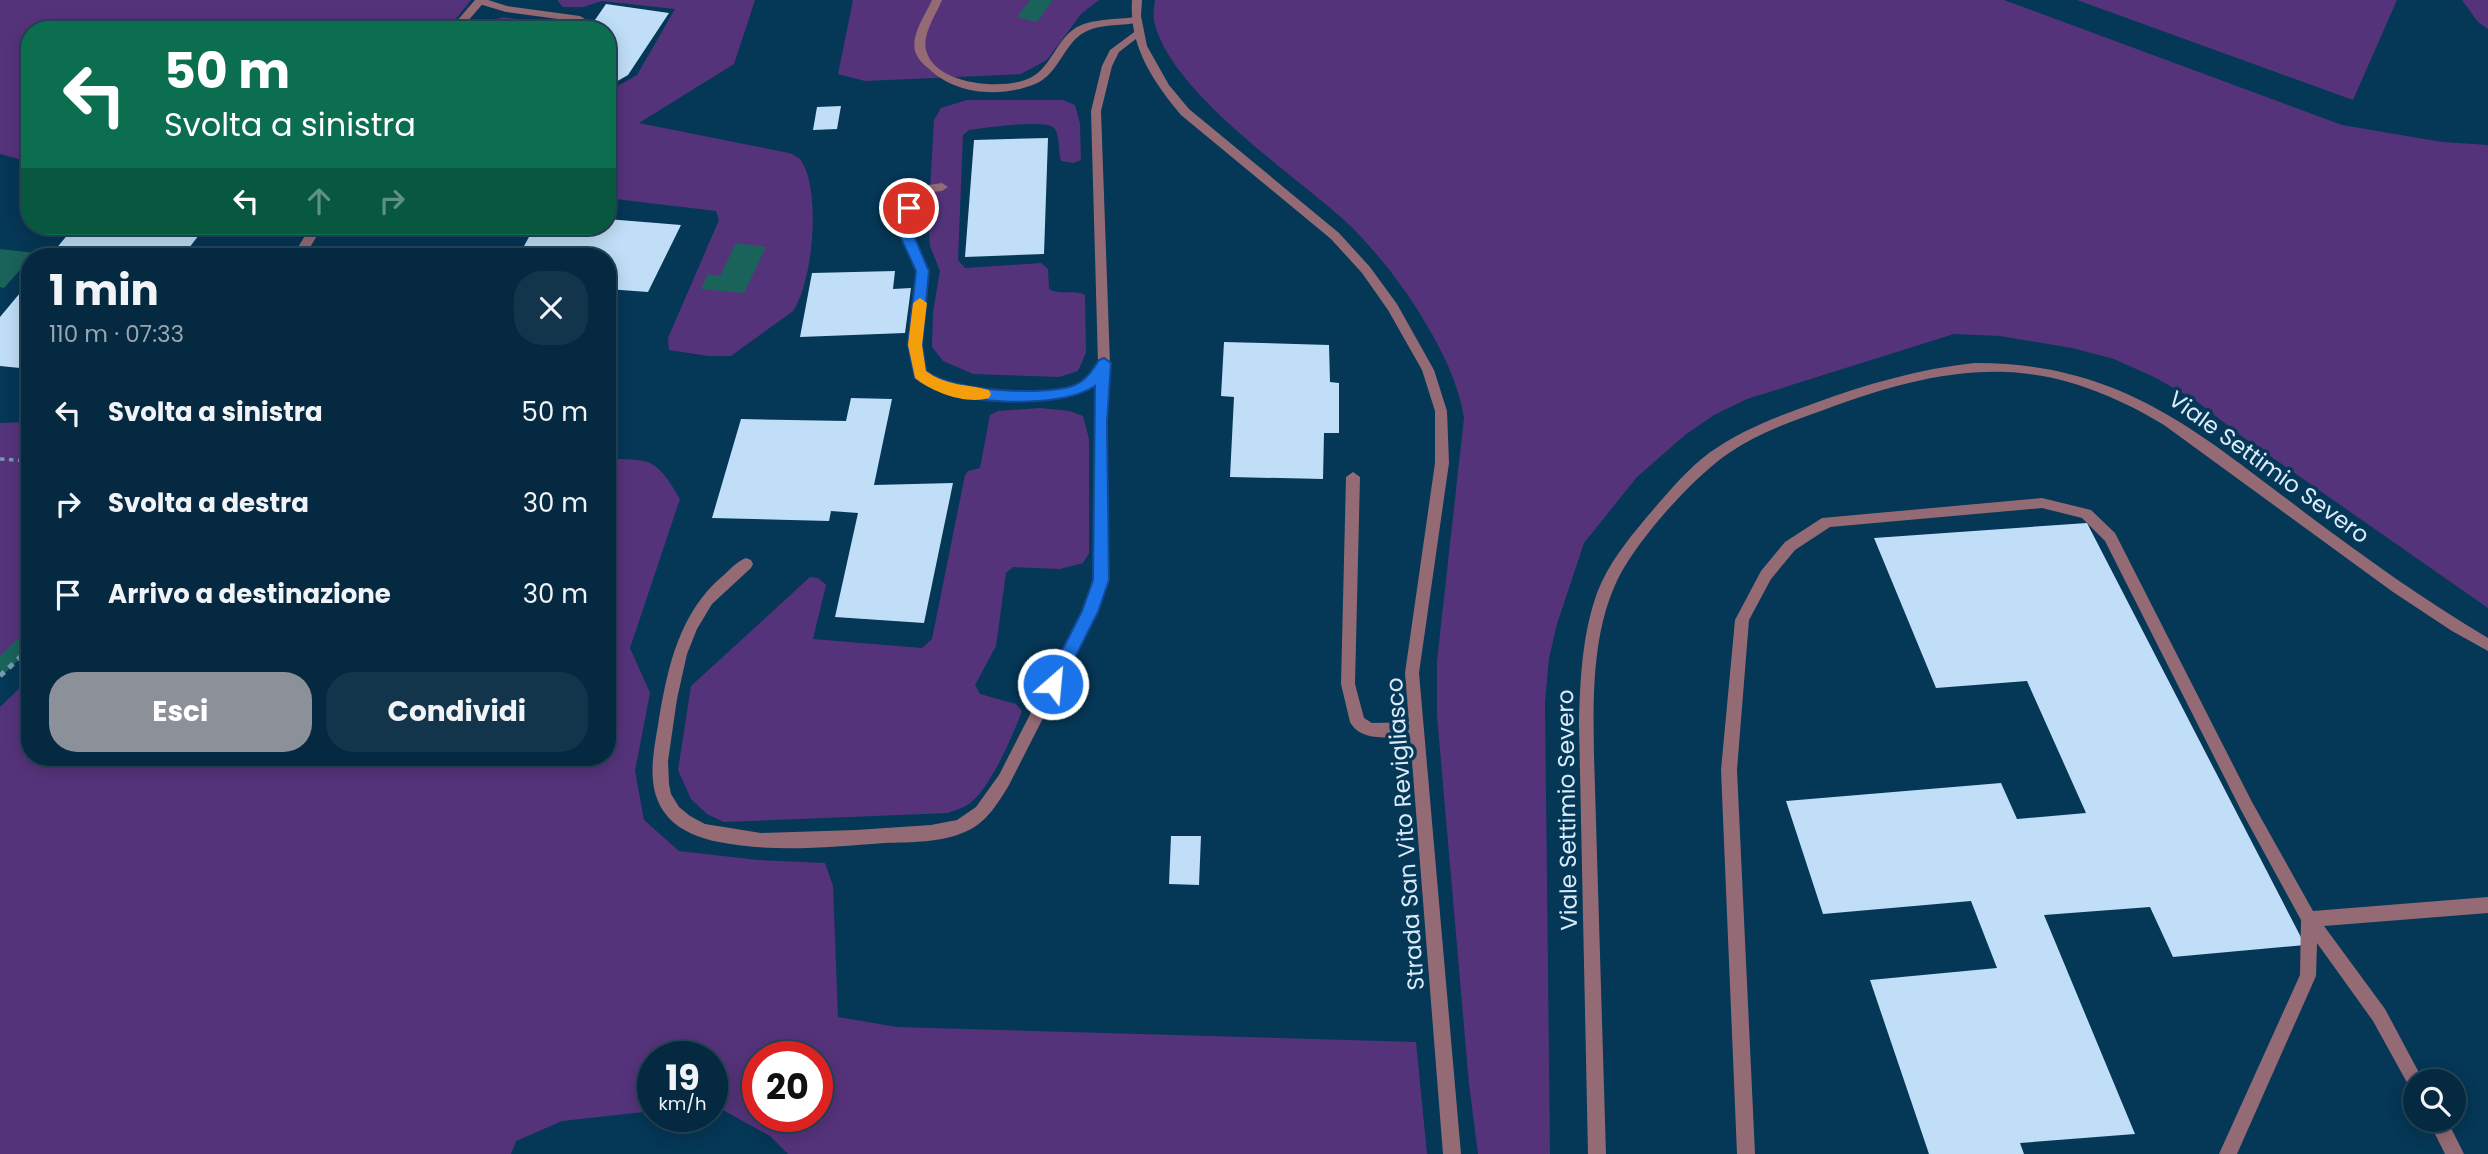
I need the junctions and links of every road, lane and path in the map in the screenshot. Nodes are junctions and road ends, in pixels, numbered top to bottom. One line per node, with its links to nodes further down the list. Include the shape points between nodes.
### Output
1 (481, 0): 4 (street, via 506,9); 5 (street)
2 (937, 0): 6 (street, via 920,43 922,55 943,76 974,87 1001,88 1034,80 1046,73 1079,30 1091,25)
3 (1137, 0): 6 (street, Strada San Vito Revigliasco)
4 (580, 19)
5 (462, 21)
6 (1136, 27): 8 (street, via 1107,66 1096,111); 16 (street, Strada San Vito Revigliasco, via 1151,67 1185,112 1335,236 1393,307 1428,370 1441,411 1441,463 1412,674)
7 (942, 187): 8 (street, via 918,190 909,208 907,236 923,271 915,345 920,374 955,391 1053,395 1077,391 1094,380)
8 (1104, 363): 12 (street, via 1101,580 1090,612 1004,780 989,806 962,826 840,839 720,836 694,827 671,809 660,789 660,763 671,684 682,645 708,598)
9 (0, 459): 10 (path)
10 (21, 460)
11 (1353, 477): 16 (street, via 1348,684 1357,722 1370,730)
12 (746, 564)
13 (2488, 645): 22 (street, Viale Settimio Severo, via 2394,585 2188,433 2136,401 2080,380 2003,365 1950,368 1866,390 1754,433 1715,456 1681,486 1622,555 1601,602 1586,699)
14 (21, 656): 15 (path)
15 (0, 676)
16 (1416, 729): 21 (street, Strada San Vito Revigliasco)
17 (2488, 905): 18 (street)
18 (2309, 919): 19 (street, via 2379,1015); 23 (street, via 2110,537 2086,514 2042,503 1828,522 1790,546 1766,575 1742,620 1729,770); 24 (street, via 2308,976)
19 (2409, 1069)
20 (2443, 1132): 25 (street)
21 (1452, 1154)
22 (1597, 1154)
23 (1746, 1154)
24 (2228, 1154)
25 (2455, 1154)

